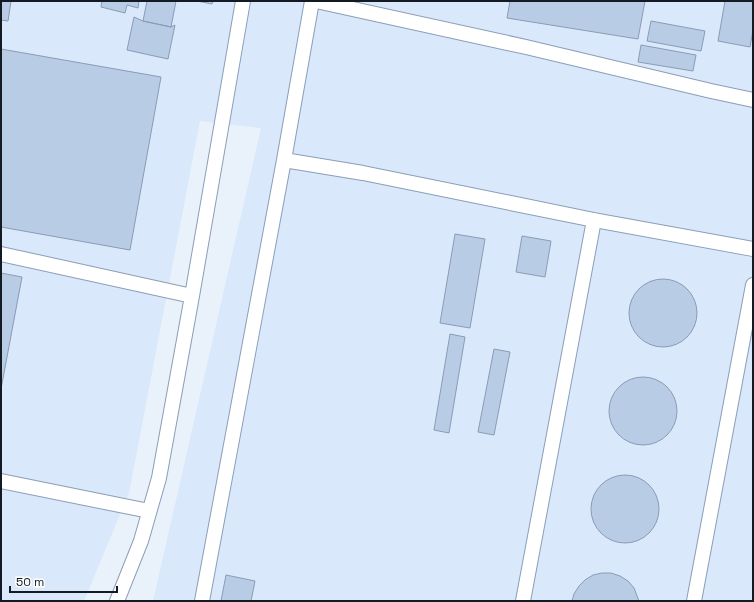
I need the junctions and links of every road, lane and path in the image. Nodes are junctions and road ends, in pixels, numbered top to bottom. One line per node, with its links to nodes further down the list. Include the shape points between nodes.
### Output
1 (243, 1): 10 (lane)
2 (312, 1): 5 (lane)
3 (316, 1): 4 (lane)
4 (753, 100)
5 (284, 160): 6 (lane); 14 (lane)
6 (594, 220): 7 (lane); 15 (lane)
7 (753, 249)
8 (1, 254): 10 (lane)
9 (753, 285): 16 (lane)
10 (192, 296): 12 (lane, via 159,478)
11 (1, 481): 12 (lane)
12 (149, 511): 13 (lane, via 141,541)
13 (117, 601)
14 (202, 601)
15 (523, 601)
16 (694, 601)

